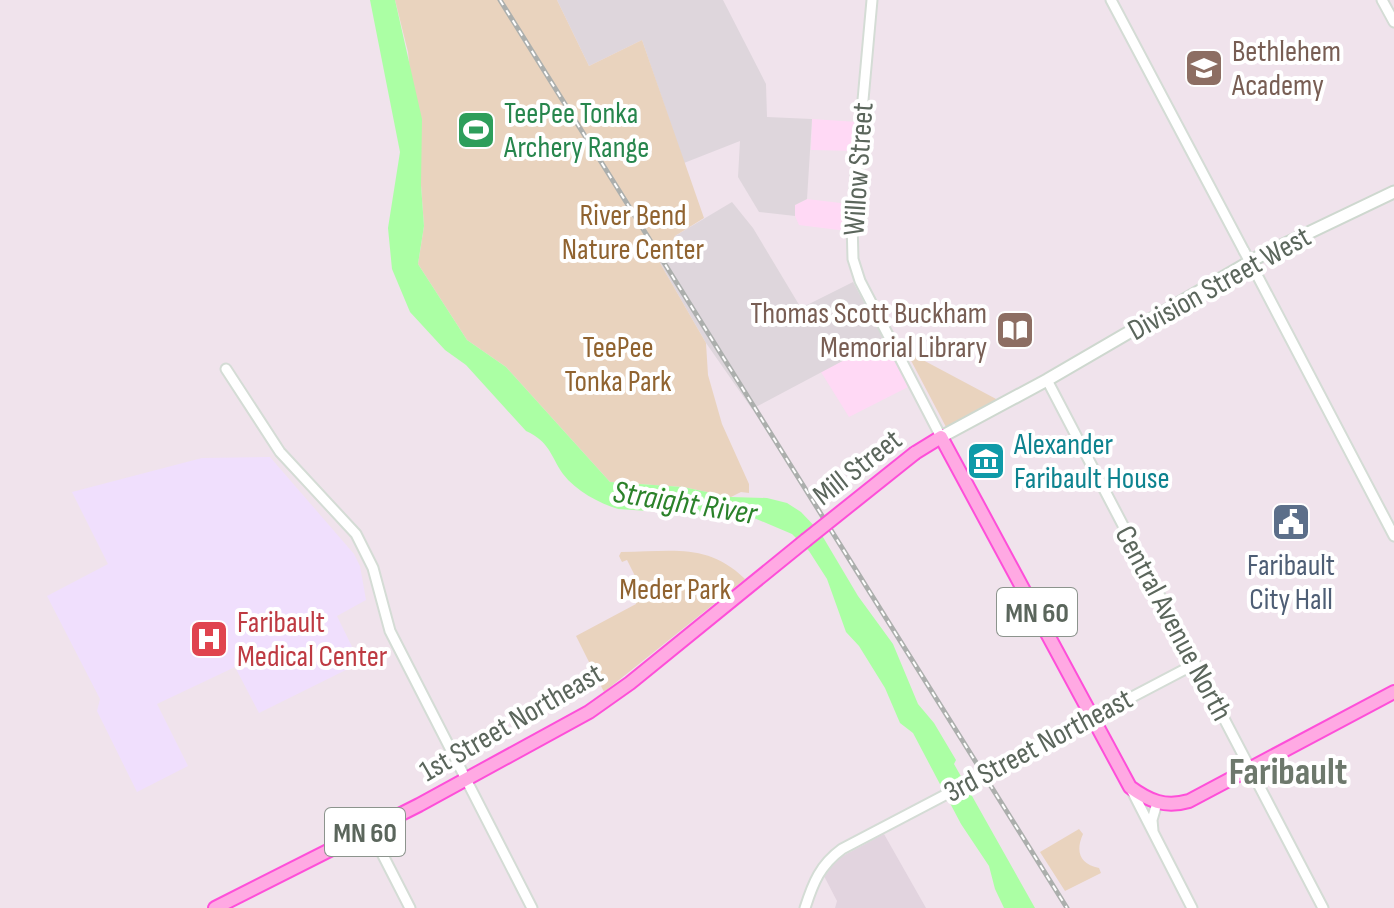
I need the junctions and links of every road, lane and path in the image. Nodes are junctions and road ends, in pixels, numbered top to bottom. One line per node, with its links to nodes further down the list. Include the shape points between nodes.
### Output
1 (872, 0): 8 (street, Willow Street, via 852,247 860,281)
2 (1111, 0): 9 (street, bridge)
3 (1382, 0): 4 (street)
4 (1394, 22)
5 (1394, 192): 7 (main road, Division Street West, via 1260,256)
6 (226, 369): 15 (street, via 280,452 365,548 390,631)
7 (1047, 380): 8 (main road, Division Street West); 11 (street, Central Avenue North)
8 (941, 437): 10 (main road, Mill Street / MN 60, bridge); 13 (main road, MN 60)
9 (1394, 536)
10 (806, 540): 15 (main road, 1st Street Northeast / MN 60, via 598,706)
11 (1195, 664): 13 (street, 3rd Street Northeast); 14 (street, Central Avenue North)
12 (1394, 692): 14 (main road)
13 (1093, 717): 16 (main road, MN 60); 23 (street, 3rd Street Northeast, via 828,859 812,883)
14 (1250, 768): 17 (main road, via 1189,801); 25 (street, Central Avenue North)
15 (467, 780): 18 (main road, 1st Street Northeast / MN 60); 22 (street)
16 (1130, 787): 17 (main road); 19 (street)
17 (1157, 803): 19 (street)
18 (370, 830): 20 (main road, 1st Street Northeast / MN 60); 21 (street)
19 (1153, 835): 24 (street)
20 (215, 908)
21 (410, 908)
22 (532, 908)
23 (805, 908)
24 (1192, 908)
25 (1323, 908)

